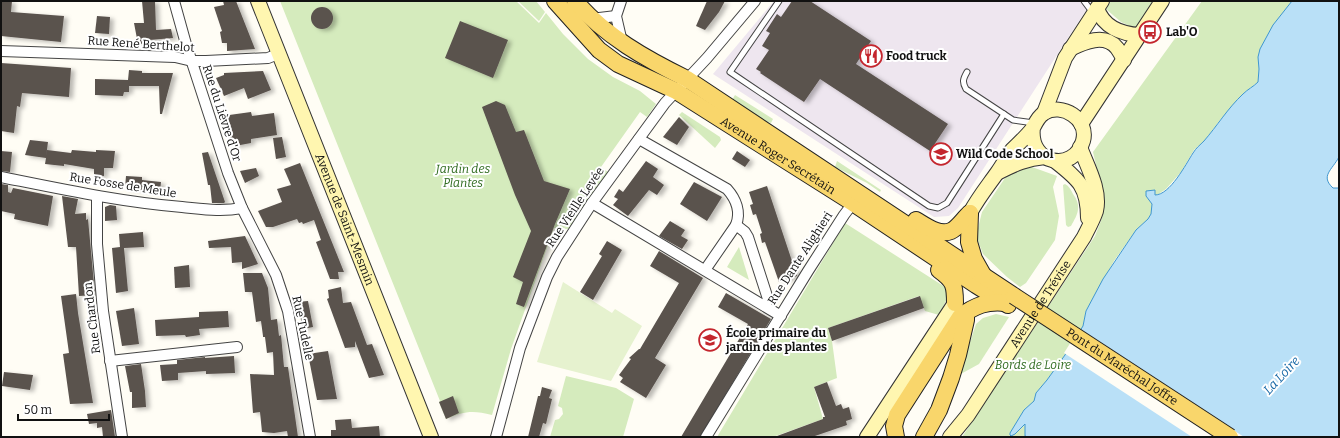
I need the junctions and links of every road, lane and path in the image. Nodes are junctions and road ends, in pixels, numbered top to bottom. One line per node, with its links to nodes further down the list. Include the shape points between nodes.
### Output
1 (174, 1): 19 (street, Rue du Lièvre d'Or)
2 (258, 1): 17 (street, Avenue de Saint-Mesmin)
3 (555, 1): 22 (main road, Avenue Roger Secrétain, via 599,50 618,64)
4 (575, 1): 12 (main road, Avenue Roger Secrétain)
5 (621, 1): 11 (street)
6 (755, 1): 21 (street, Rue Vieille Levée)
7 (779, 1): 24 (lane, via 730,72 929,206 938,208 947,202)
8 (1084, 1): 10 (lane)
9 (1162, 1): 13 (street)
10 (1098, 8): 13 (street, via 1104,22 1115,29); 15 (street)
11 (616, 16): 12 (street); 14 (street)
12 (591, 19): 14 (main road, Avenue Roger Secrétain)
13 (1140, 35): 18 (street)
14 (622, 42): 21 (main road, Avenue Roger Secrétain, via 649,60)
15 (1070, 49): 18 (street, via 1084,42 1109,41); 23 (street)
16 (1, 51): 19 (street, Rue René Berthelot, via 175,57)
17 (278, 54): 19 (street, Rue René Berthelot, via 268,58); 51 (street, Avenue de Saint-Mesmin)
18 (1124, 60): 25 (street)
19 (192, 61): 36 (street, Rue du Lièvre d'Or)
20 (967, 72): 24 (lane, via 963,79 966,89)
21 (687, 79): 22 (street, Rue Vieille Levée); 32 (main road, Avenue Roger Secrétain)
22 (676, 91): 27 (street, Rue Vieille Levée); 35 (main road, Avenue Roger Secrétain)
23 (1044, 113): 25 (street, via 1060,109 1076,117); 26 (street)
24 (1004, 114): 26 (lane, via 1013,120)
25 (1081, 124): 28 (street, via 1083,140)
26 (1034, 125): 29 (street, via 1032,135 1036,149); 30 (street)
27 (638, 139): 34 (street, Rue Vieille Levée); 39 (street, via 727,189 736,202 739,218)
28 (1080, 147): 29 (street, via 1070,158); 40 (street, Avenue de Trévise, via 1095,187 1097,202 1096,212)
29 (1050, 159): 30 (street, via 1029,159); 40 (street, Avenue de Trévise, via 1074,176 1084,191 1088,203)
30 (997, 173): 37 (street)
31 (1, 177): 33 (street, Rue Fosse de Meule)
32 (844, 184): 37 (main road, via 888,203 930,229 942,233 952,231); 42 (main road, Avenue Roger Secrétain)
33 (97, 196): 36 (street, Rue Fosse de Meule, via 164,206 226,211); 48 (street, Rue Chardon, via 97,244)
34 (592, 203): 41 (street, Rue Dante Alighieri); 52 (street, Rue Vieille Levée, via 568,238 547,277 520,348)
35 (853, 203): 38 (main road, Avenue Roger Secrétain); 46 (street, Rue Dante Alighieri)
36 (242, 208): 50 (street, Rue Tudelle, via 276,275 288,311)
37 (970, 213): 42 (main road, via 969,242 974,259)
38 (879, 222): 43 (main road, Avenue Roger Secrétain, via 976,286); 45 (main road, via 949,278 954,284)
39 (736, 225): 41 (street); 44 (street, Rue Dante Alighieri, via 748,237 768,299)
40 (1088, 228): 57 (street, Avenue de Trévise, via 968,415)
41 (705, 270): 44 (street, Rue Dante Alighieri)
42 (984, 276): 43 (main road, Avenue Roger Secrétain)
43 (1009, 302): 45 (main road, via 989,302); 58 (main road, Pont du Maréchal Joffre); 59 (main road, Pont du Maréchal Joffre, bridge)
44 (765, 306): 46 (street, Rue Dante Alighieri)
45 (960, 308): 54 (street); 55 (main road, via 960,317 897,415 894,426); 56 (main road, via 966,320 958,355 939,410)
46 (781, 316): 53 (street)
47 (237, 347): 48 (street)
48 (110, 361): 49 (street, Rue Chardon)
49 (122, 437)
50 (310, 437)
51 (431, 437)
52 (496, 437)
53 (706, 437)
54 (868, 437)
55 (896, 437)
56 (924, 437)
57 (950, 437)
58 (1210, 437)
59 (1230, 437)

